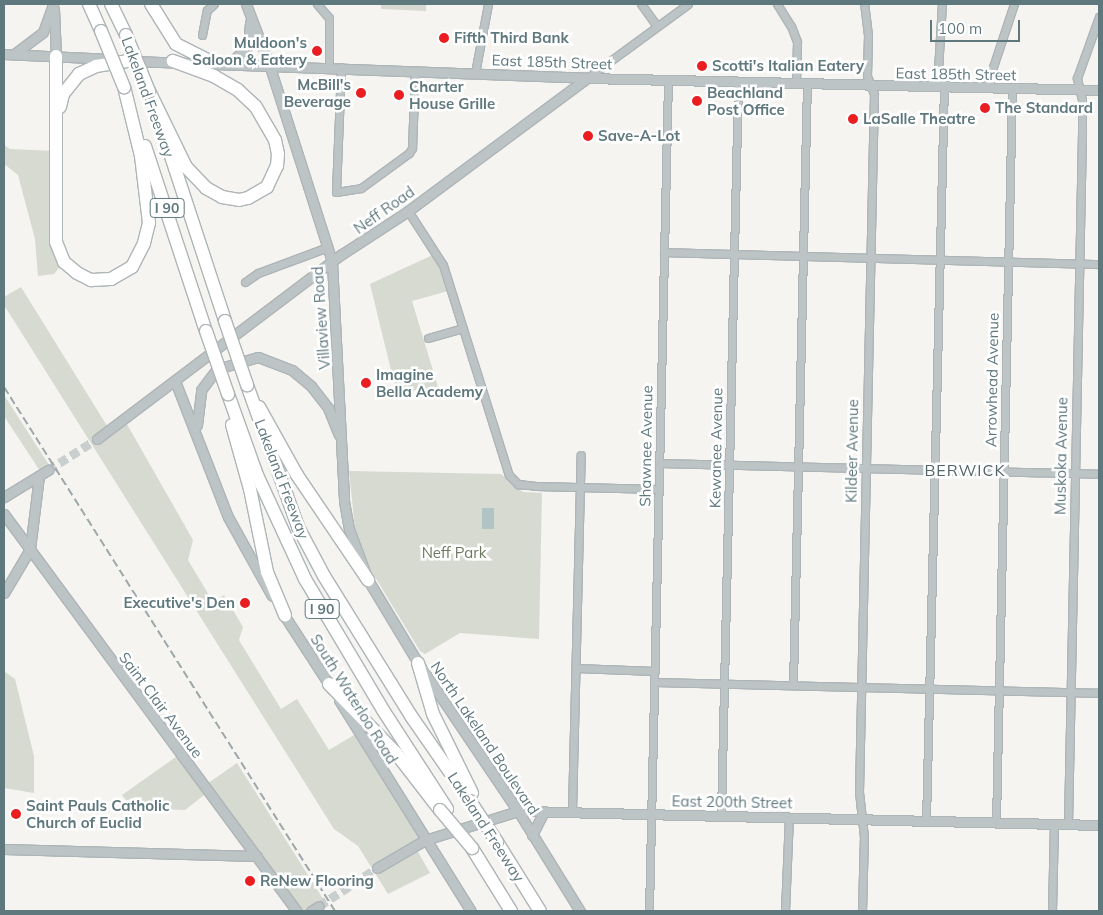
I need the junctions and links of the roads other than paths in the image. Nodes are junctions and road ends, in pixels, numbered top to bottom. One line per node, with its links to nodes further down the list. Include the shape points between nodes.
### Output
1 (54, 4): 20 (street, via 43,32); 21 (street)
2 (89, 4): 38 (highway, Lakeland Freeway / I 90, bridge)
3 (111, 4): 43 (highway, Lakeland Freeway / I 90, bridge)
4 (151, 4): 24 (highway, via 176,44)
5 (214, 4): 18 (street, via 205,16)
6 (246, 4): 15 (street, Villaview Road)
7 (317, 4): 27 (street, via 329,18)
8 (488, 4): 30 (street)
9 (641, 4): 17 (street)
10 (688, 4): 17 (street, Neff Road)
11 (777, 4): 34 (street, via 797,42)
12 (864, 4): 36 (street, Kildeer Avenue)
13 (942, 4): 37 (street)
14 (1014, 4): 39 (street)
15 (250, 14): 25 (street, via 248,46); 26 (street, Villaview Road)
16 (1099, 17): 41 (street, Muskoka Avenue, via 1077,78)
17 (657, 26): 31 (street, Neff Road)
18 (202, 35)
19 (4, 54): 20 (street, East 185th Street)
20 (14, 54): 21 (street, East 185th Street)
21 (56, 56): 22 (street, East 185th Street); 44 (highway)
22 (129, 60): 23 (street, East 185th Street); 44 (highway, via 96,66 79,74 63,94)
23 (173, 61): 24 (street, East 185th Street); 43 (highway, via 214,76 238,90 255,106 275,140 278,154 277,166 267,187 254,196 239,200 222,197 206,188 186,167)
24 (211, 62): 25 (street, East 185th Street)
25 (231, 62): 26 (street, East 185th Street)
26 (269, 64): 27 (street, East 185th Street); 46 (street, Villaview Road)
27 (329, 66): 28 (street, East 185th Street)
28 (341, 66): 29 (street, East 185th Street); 29 (street, via 336,192 361,188 409,153)
29 (415, 71): 30 (street, East 185th Street)
30 (475, 73): 31 (street, East 185th Street)
31 (587, 78): 32 (street, East 185th Street); 45 (street, Neff Road)
32 (668, 80): 33 (street, East 185th Street); 47 (street, Shawnee Avenue)
33 (738, 82): 34 (street, East 185th Street); 48 (street, Kewanee Avenue)
34 (796, 83): 35 (street, East 185th Street)
35 (807, 83): 36 (street, East 185th Street); 49 (street)
36 (870, 85): 37 (street, East 185th Street); 50 (street, Kildeer Avenue, via 874,94)
37 (940, 87): 39 (street, East 185th Street); 51 (street)
38 (124, 88): 44 (highway, via 141,156 149,223 132,267 111,279 85,278 70,268 59,253 56,242); 61 (highway, Lakeland Freeway / I 90, bridge)
39 (986, 88): 40 (street, East 185th Street)
40 (1012, 89): 41 (street, East 185th Street); 52 (street, Arrowhead Avenue)
41 (1080, 90): 42 (street, East 185th Street); 54 (street, Muskoka Avenue)
42 (1099, 90)
43 (149, 91): 60 (highway, Lakeland Freeway / I 90, bridge)
44 (56, 121)
45 (408, 211): 53 (street, Neff Road); 57 (street, via 444,265)
46 (328, 247): 53 (street, Villaview Road); 56 (street, via 258,273)
47 (664, 252): 48 (street); 66 (street, Shawnee Avenue)
48 (734, 255): 49 (street); 67 (street, Kewanee Avenue)
49 (802, 256): 50 (street); 68 (street)
50 (869, 258): 51 (street); 69 (street, Kildeer Avenue)
51 (939, 261): 52 (street); 70 (street)
52 (1008, 261): 54 (street); 72 (street, Arrowhead Avenue)
53 (332, 262): 59 (street, Neff Road); 63 (street, Villaview Road)
54 (1079, 264): 55 (street); 73 (street, Muskoka Avenue)
55 (1099, 264)
56 (245, 282)
57 (462, 328): 58 (street); 76 (street, via 509,475 518,484)
58 (428, 338)
59 (175, 381): 62 (street, Neff Road); 64 (street, South Waterloo Road)
60 (249, 391): 81 (highway, via 297,475); 96 (highway, Lakeland Freeway / I 90, via 298,528 324,576 410,716)
61 (227, 394): 83 (highway, via 250,489 259,546); 97 (highway, Lakeland Freeway / I 90, via 257,475 305,579)
62 (97, 439)
63 (342, 442): 64 (street, via 328,408 311,386 292,370 258,357 216,369 206,382 197,402 196,418); 81 (street, Villaview Road, via 349,529)
64 (201, 444): 83 (street, South Waterloo Road, via 248,559)
65 (581, 455): 76 (street)
66 (659, 463): 67 (street); 77 (street, Shawnee Avenue)
67 (730, 465): 68 (street); 89 (street, Kewanee Avenue)
68 (798, 467): 69 (street); 90 (street)
69 (865, 468): 70 (street); 91 (street, Kildeer Avenue)
70 (933, 469): 72 (street); 92 (street)
71 (48, 470): 75 (street)
72 (1004, 472): 73 (street); 93 (street, Arrowhead Avenue)
73 (1075, 473): 74 (street); 94 (street, Muskoka Avenue)
74 (1099, 474)
75 (39, 476): 78 (street); 80 (street)
76 (579, 488): 77 (street); 85 (street)
77 (659, 489): 86 (street, Shawnee Avenue)
78 (4, 497)
79 (4, 514): 80 (street, Saint Clair Avenue)
80 (30, 549): 82 (street); 113 (street, Saint Clair Avenue)
81 (368, 580): 84 (street, North Lakeland Boulevard)
82 (4, 593)
83 (285, 616): 88 (street, South Waterloo Road)
84 (418, 664): 96 (highway, via 433,714); 98 (street, North Lakeland Boulevard)
85 (576, 668): 86 (street); 100 (street)
86 (655, 671): 87 (street, Shawnee Avenue)
87 (655, 682): 89 (street); 101 (street, Shawnee Avenue)
88 (329, 684): 97 (highway, via 396,753); 111 (street, South Waterloo Road)
89 (724, 684): 90 (street); 102 (street, Kewanee Avenue)
90 (793, 685): 91 (street)
91 (860, 687): 92 (street); 104 (street, Kildeer Avenue)
92 (929, 689): 93 (street); 105 (street)
93 (998, 691): 94 (street); 106 (street, Arrowhead Avenue)
94 (1070, 692): 95 (street); 108 (street, Muskoka Avenue)
95 (1099, 693)
96 (473, 800): 118 (highway, Lakeland Freeway, bridge)
97 (444, 810): 117 (highway, Lakeland Freeway / I 90, bridge)
98 (518, 811): 99 (street, East 200th Street); 110 (street, North Lakeland Boulevard); 111 (street, East 200th Street)
99 (544, 811): 100 (street, East 200th Street); 110 (street)
100 (572, 811): 101 (street, East 200th Street)
101 (651, 813): 102 (street, East 200th Street); 120 (street, Shawnee Avenue)
102 (722, 815): 103 (street, East 200th Street)
103 (789, 817): 104 (street, East 200th Street); 121 (street)
104 (860, 819): 105 (street, East 200th Street); 122 (street, Kildeer Avenue, via 864,837)
105 (926, 820): 106 (street, East 200th Street)
106 (996, 822): 107 (street, East 200th Street)
107 (1054, 824): 108 (street, East 200th Street); 123 (street)
108 (1068, 824): 109 (street, East 200th Street)
109 (1099, 825)
110 (532, 835): 119 (street, North Lakeland Boulevard)
111 (426, 840): 114 (street, East 200th Street); 116 (street, South Waterloo Road)
112 (4, 849): 113 (street)
113 (257, 856): 115 (street, Saint Clair Avenue)
114 (377, 868)
115 (297, 911)
116 (471, 911)
117 (511, 911)
118 (540, 911)
119 (580, 911)
120 (649, 911)
121 (785, 911)
122 (862, 911)
123 (1052, 911)

